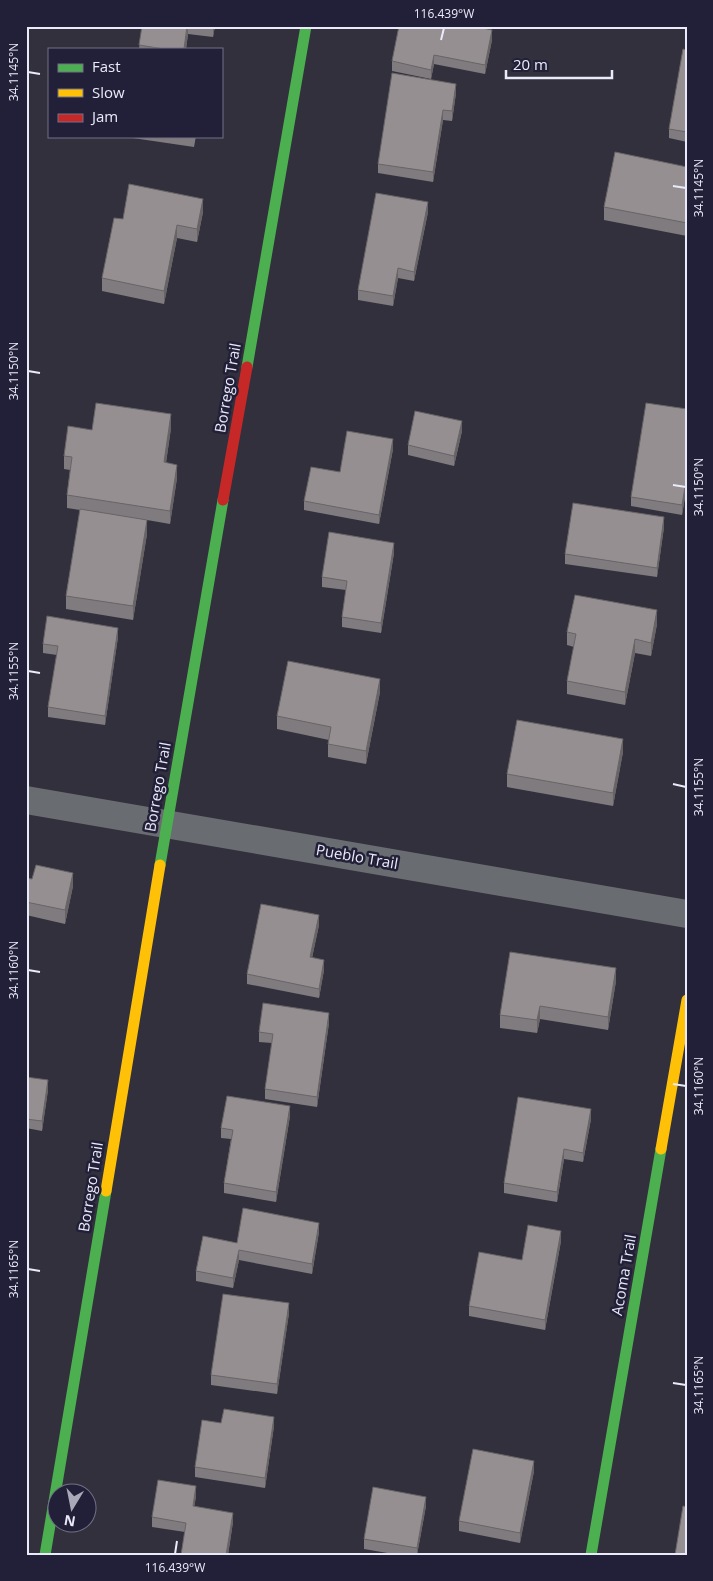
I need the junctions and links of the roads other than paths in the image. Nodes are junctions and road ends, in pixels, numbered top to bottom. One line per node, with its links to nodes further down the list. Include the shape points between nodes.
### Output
1 (306, 26): 3 (street, Borrego Trail)
2 (26, 800): 3 (street, Pueblo Trail)
3 (167, 824): 4 (street, Pueblo Trail); 6 (street, Borrego Trail)
4 (687, 914)
5 (687, 1000): 7 (street, Acoma Trail)
6 (45, 1555)
7 (591, 1555)

